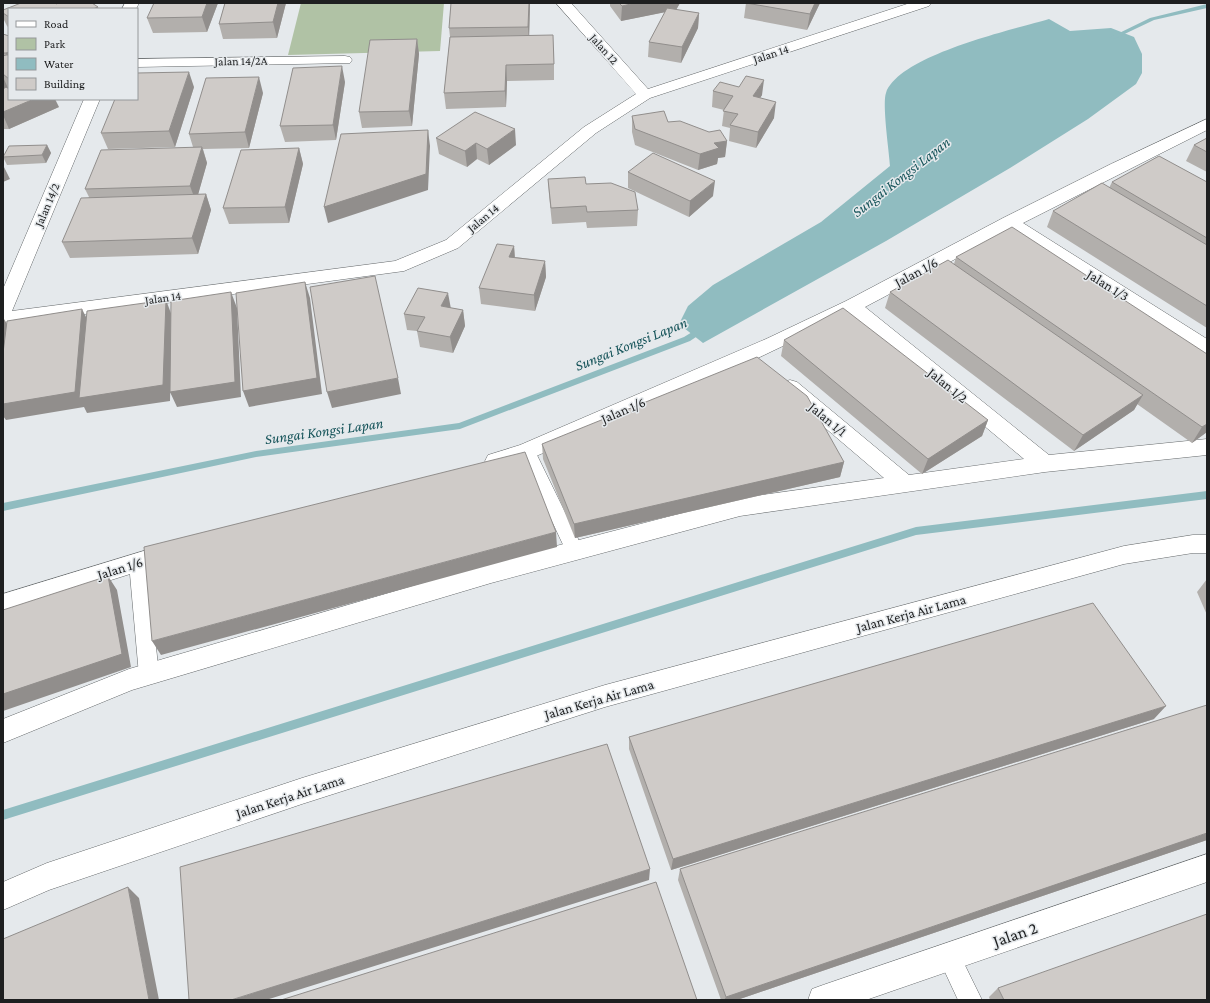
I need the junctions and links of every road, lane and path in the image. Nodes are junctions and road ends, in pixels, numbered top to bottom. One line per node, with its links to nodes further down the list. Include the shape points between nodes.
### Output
1 (562, 3): 7 (street, Jalan 12)
2 (877, 3): 4 (street)
3 (924, 3): 4 (street, Jalan 14)
4 (890, 14): 7 (street, Jalan 14)
5 (345, 60): 6 (street, Jalan 14/2A)
6 (138, 63)
7 (644, 95): 15 (street, Jalan 14, via 590,130 452,244 398,267)
8 (92, 100): 14 (street, Jalan 14/2)
9 (1207, 124): 10 (street, Jalan 1/6)
10 (1142, 154): 11 (street); 12 (street, Jalan 1/6)
11 (1162, 164)
12 (1009, 222): 13 (street, Jalan 1/6); 16 (street, Jalan 1/3)
13 (852, 306): 17 (street, Jalan 1/6); 20 (street, Jalan 1/2)
14 (3, 311)
15 (3, 319)
16 (1207, 348)
17 (751, 354): 19 (street, Jalan 1/6); 22 (street, Jalan 1/1)
18 (1207, 447): 20 (street)
19 (527, 451): 21 (street, Jalan 1/6); 25 (lane)
20 (1044, 464): 22 (street)
21 (477, 467)
22 (905, 484): 25 (street, via 740,508)
23 (1207, 544): 31 (street, Jalan Kerja Air Lama, via 1124,555 605,696 302,791 47,877)
24 (189, 546): 26 (street, Jalan 1/6)
25 (575, 551): 28 (street, via 483,575)
26 (138, 563): 27 (street, Jalan 1/6); 28 (lane)
27 (3, 604)
28 (149, 675): 29 (street, via 129,680)
29 (3, 731)
30 (1207, 868): 32 (street, Jalan 2)
31 (3, 896)
32 (949, 957): 33 (street, Jalan 2); 34 (lane)
33 (823, 1000)
34 (970, 1000)

